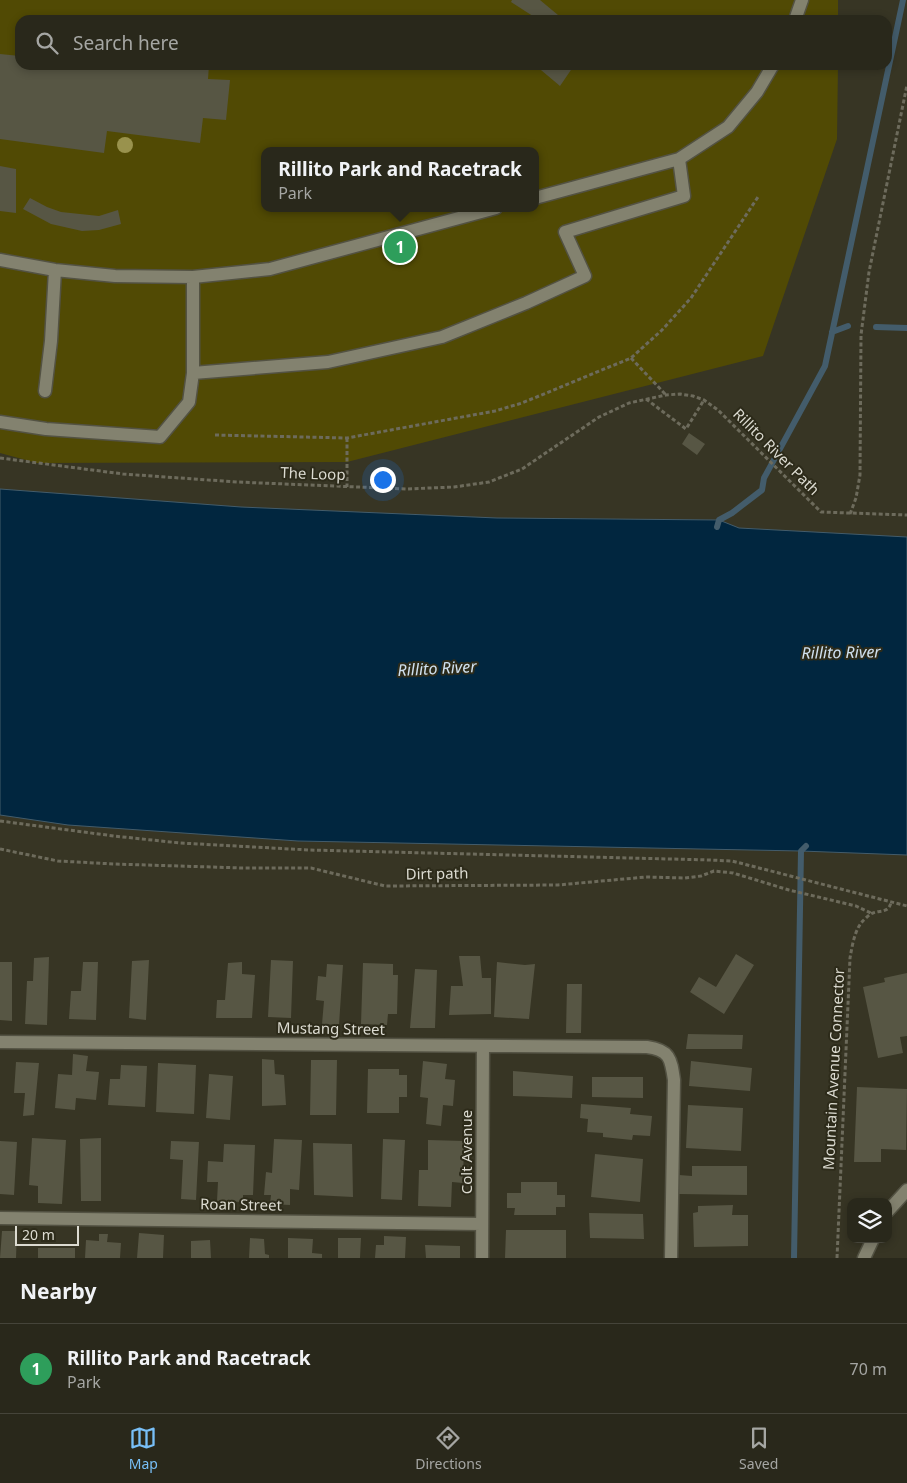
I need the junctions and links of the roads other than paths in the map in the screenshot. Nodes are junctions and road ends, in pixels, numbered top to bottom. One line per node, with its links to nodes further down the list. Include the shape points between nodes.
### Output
1 (802, 0): 2 (street)
2 (797, 15)
3 (770, 70): 4 (street, via 728,127)
4 (679, 159): 5 (street); 10 (street, via 684,196 565,232 585,276 526,303 442,337 328,362)
5 (539, 197)
6 (481, 212): 9 (street, via 270,269)
7 (0, 260): 8 (street)
8 (55, 270): 9 (street, via 115,276); 11 (street, via 52,341)
9 (193, 277): 10 (street)
10 (194, 373): 12 (street, via 189,402 160,437 46,429)
11 (45, 391)
12 (0, 422)
13 (0, 1042): 14 (street, Mustang Street)
14 (483, 1047): 18 (street, Colt Avenue); 21 (street, Mustang Street, via 647,1048 667,1054 674,1080)
15 (907, 1190): 16 (street)
16 (892, 1207)
17 (0, 1218): 18 (street, Roan Street)
18 (482, 1224): 20 (street, Colt Avenue)
19 (871, 1243): 22 (street)
20 (482, 1258)
21 (671, 1258)
22 (864, 1258)

